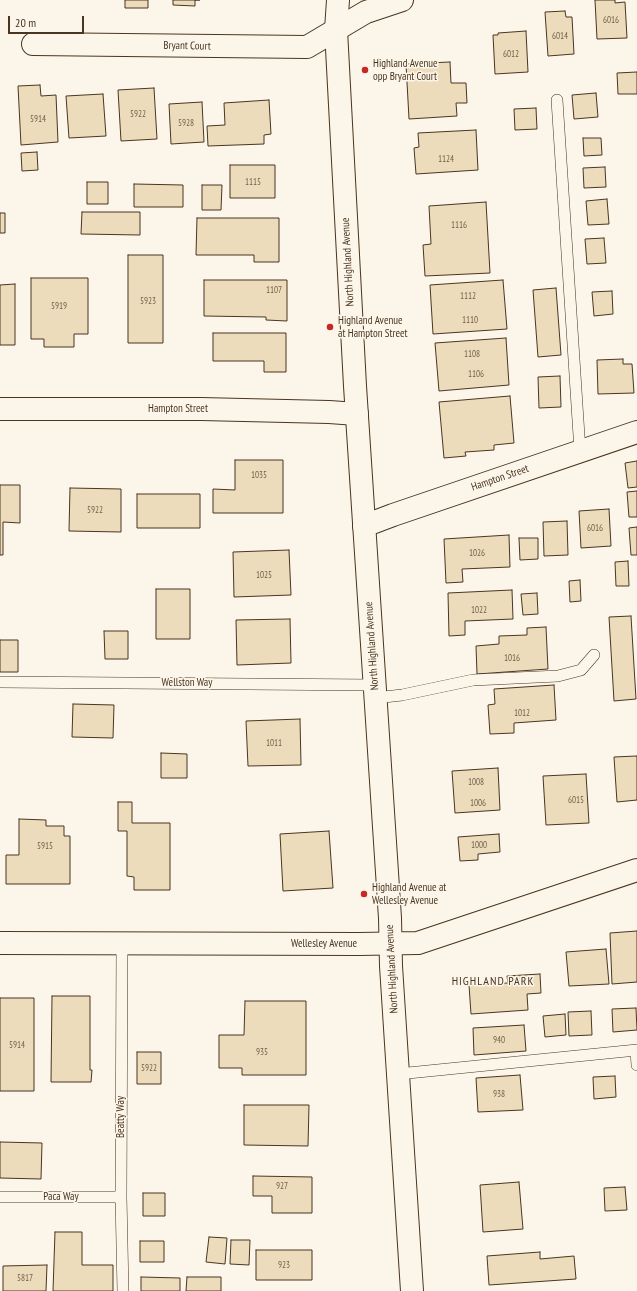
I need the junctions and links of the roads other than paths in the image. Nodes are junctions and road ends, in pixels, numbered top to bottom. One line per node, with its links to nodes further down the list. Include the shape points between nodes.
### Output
1 (338, 0): 3 (street, North Highland Avenue)
2 (402, 0): 3 (street, Bryant Court, via 366,12)
3 (336, 30): 4 (street, Bryant Court, via 307,47); 7 (street, North Highland Avenue)
4 (33, 44)
5 (557, 100): 9 (lane)
6 (0, 409): 7 (street, Hampton Street, via 201,409)
7 (357, 414): 10 (street, North Highland Avenue)
8 (637, 432): 9 (street, Hampton Street)
9 (580, 451): 10 (street, Hampton Street)
10 (364, 526): 13 (street, North Highland Avenue)
11 (594, 655): 13 (lane, Wellston Way, via 581,670 558,676 473,680 402,695)
12 (0, 682): 13 (lane, Wellston Way)
13 (375, 692): 17 (street, North Highland Avenue)
14 (637, 870): 17 (street, Wellesley Avenue, via 418,943)
15 (0, 943): 16 (street, Wellesley Avenue)
16 (122, 944): 17 (street, Wellesley Avenue); 22 (lane, Beatty Way)
17 (390, 944): 20 (street, North Highland Avenue)
18 (636, 1050): 19 (lane); 20 (lane)
19 (637, 1065)
20 (398, 1074): 24 (street, North Highland Avenue)
21 (0, 1197): 22 (lane, Paca Way)
22 (121, 1197): 23 (lane, Beatty Way)
23 (123, 1291)
24 (412, 1291)

